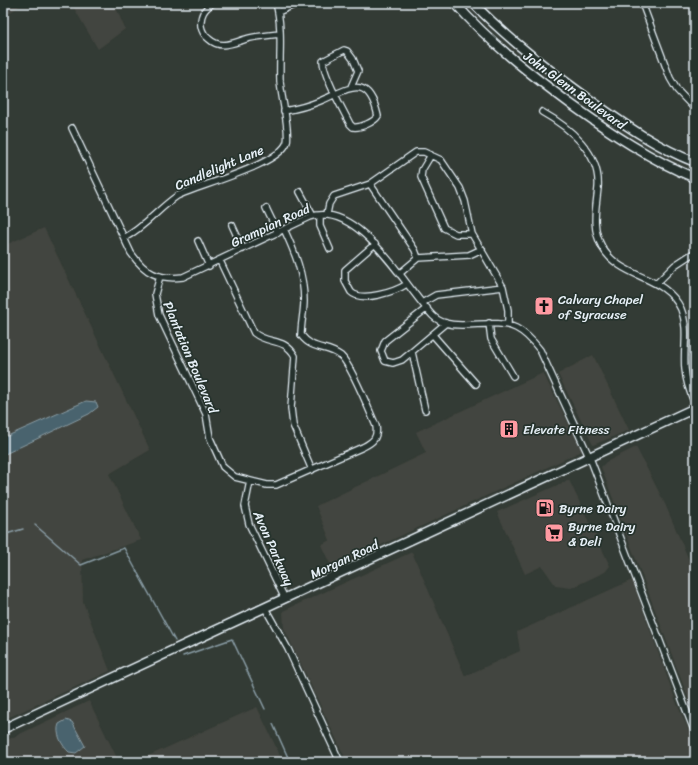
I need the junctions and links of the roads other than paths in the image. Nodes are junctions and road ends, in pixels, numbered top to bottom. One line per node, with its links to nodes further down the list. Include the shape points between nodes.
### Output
1 (213, 3): 8 (street, via 200,19 201,29 218,45)
2 (276, 3): 7 (street, Candlelight Lane)
3 (298, 3): 7 (street)
4 (455, 3): 17 (street, John Glenn Boulevard, via 496,46 553,91 632,145 665,165)
5 (473, 3): 16 (street, John Glenn Boulevard, via 544,67 645,137)
6 (642, 3): 11 (street, via 670,78 677,90)
7 (278, 12): 8 (street, Candlelight Lane)
8 (280, 34): 12 (street, Candlelight Lane, via 280,80)
9 (351, 87): 10 (street); 10 (street, via 358,71 348,51 344,50 323,61 325,72); 10 (street, via 364,90 372,97 378,116 375,120 353,128)
10 (336, 94): 12 (street, via 306,106)
11 (695, 109)
12 (284, 111): 28 (street, Candlelight Lane, via 287,136 282,150 247,169 177,196 167,202 141,228)
13 (542, 112): 40 (street, via 574,133 592,159 598,178 595,224 605,252 614,263 624,269)
14 (72, 128): 28 (street, Grampian Road)
15 (431, 155): 18 (street, via 416,152); 27 (street, via 441,160 460,188); 27 (street, via 421,177 444,228 456,234)
16 (695, 162)
17 (695, 178)
18 (370, 184): 21 (street, via 334,196); 35 (street)
19 (300, 192): 23 (street)
20 (266, 208): 26 (street)
21 (327, 214): 22 (street, Grampian Road); 30 (street, Grampian Road, via 346,222)
22 (320, 215): 23 (street, Grampian Road); 32 (street, via 320,226)
23 (313, 216): 25 (street, Grampian Road)
24 (232, 225): 31 (street)
25 (284, 229): 26 (street, Grampian Road); 56 (street, Plantation Boulevard, via 298,260 302,279 304,301 301,331 305,340 315,347 333,351 345,360 372,416 377,433 374,440)
26 (278, 233): 31 (street, Grampian Road)
27 (472, 234): 33 (street)
28 (124, 238): 39 (street, Grampian Road, via 140,266)
29 (198, 241): 37 (street)
30 (375, 244): 38 (street, Grampian Road); 41 (street, via 345,270 345,281 351,292 360,297 391,292)
31 (244, 249): 36 (street, Grampian Road)
32 (330, 249)
33 (482, 250): 35 (street, via 469,255); 42 (street)
34 (695, 252): 40 (street, via 675,265)
35 (418, 258): 38 (street)
36 (220, 261): 37 (street, Grampian Road); 56 (street, via 254,333 265,340 283,343 292,351 296,362 291,408 293,425)
37 (210, 266): 39 (street, Grampian Road, via 183,277)
38 (399, 274): 41 (street, Grampian Road)
39 (160, 276): 57 (street, Plantation Boulevard, via 155,294 159,315 206,414 210,438 219,461 229,474)
40 (657, 283): 52 (street, via 672,296 681,310 686,329 686,378)
41 (408, 284): 43 (street, Grampian Road)
42 (503, 287): 43 (street, via 436,295); 47 (street)
43 (422, 303): 44 (street, Grampian Road)
44 (427, 308): 45 (street, Grampian Road, via 435,317); 49 (street, via 383,344 381,351 385,361 393,364)
45 (446, 323): 46 (street); 48 (street)
46 (489, 323): 47 (street); 50 (street, via 491,339)
47 (508, 325): 55 (street, via 525,333 540,350)
48 (433, 335): 49 (street); 51 (street)
49 (412, 352): 54 (street)
50 (514, 376)
51 (476, 384)
52 (695, 404)
53 (695, 408): 55 (street, Morgan Road)
54 (425, 410)
55 (590, 458): 58 (street, Morgan Road); 61 (street)
56 (312, 470): 57 (street, Plantation Boulevard, via 276,486)
57 (250, 481): 58 (street, Avon Parkway, via 245,506 249,524)
58 (285, 599): 59 (street, Morgan Road)
59 (266, 608): 60 (street, Morgan Road); 62 (street, via 288,649)
60 (3, 729)
61 (695, 734)
62 (340, 762)

